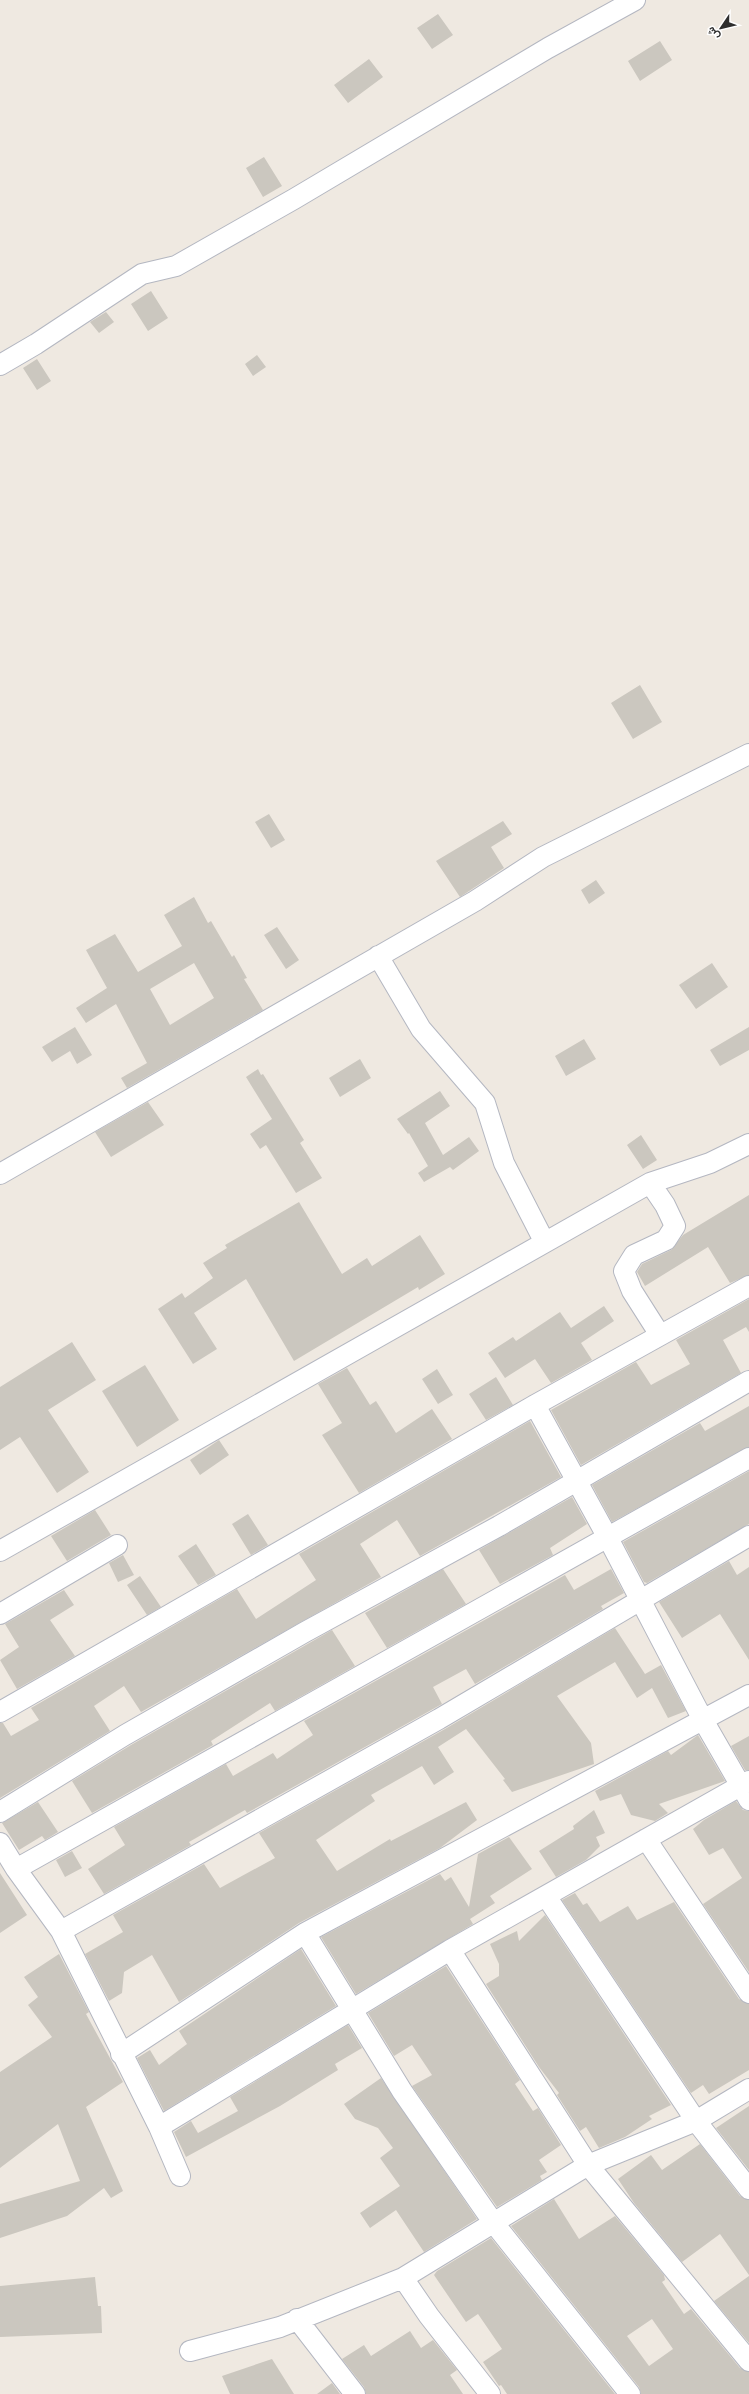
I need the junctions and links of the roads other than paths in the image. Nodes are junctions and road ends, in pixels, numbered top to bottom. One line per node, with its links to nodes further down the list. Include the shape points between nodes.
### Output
1 (635, 0): 2 (street, via 548,48 176,266 142,274)
2 (0, 365)
3 (749, 754): 4 (street, via 543,857 475,901)
4 (378, 956): 6 (street); 8 (street, via 421,1029 485,1103 504,1163)
5 (749, 1144): 7 (street, via 710,1163)
6 (0, 1174)
7 (650, 1183): 8 (street); 10 (street, via 675,1226 666,1240 634,1255 624,1271 632,1291)
8 (544, 1241): 18 (street)
9 (749, 1286): 10 (street)
10 (660, 1335): 12 (street)
11 (749, 1381): 14 (street)
12 (535, 1405): 14 (street); 22 (street)
13 (749, 1458): 16 (street)
14 (576, 1480): 16 (street); 25 (street, via 499,1526 305,1632 125,1735)
15 (749, 1536): 19 (street)
16 (608, 1538): 19 (street); 28 (street)
17 (117, 1545): 20 (street)
18 (0, 1551)
19 (640, 1599): 23 (street); 30 (street, via 439,1719)
20 (0, 1614)
21 (749, 1695): 23 (street)
22 (0, 1712)
23 (703, 1720): 24 (street); 31 (street)
24 (746, 1789): 26 (street)
25 (0, 1812)
26 (646, 1839): 29 (street); 33 (street)
27 (0, 1843): 28 (street)
28 (16, 1869): 30 (street)
29 (546, 1896): 32 (street); 37 (street)
30 (61, 1931): 35 (street)
31 (305, 1933): 34 (street); 35 (street)
32 (450, 1950): 34 (street); 39 (street)
33 (749, 1993)
34 (350, 2009): 38 (street); 42 (street, via 402,2091)
35 (121, 2054): 38 (street)
36 (749, 2089): 37 (street)
37 (696, 2121): 39 (street); 41 (street)
38 (159, 2127): 40 (street)
39 (588, 2165): 42 (street); 46 (street)
40 (180, 2176)
41 (749, 2189)
42 (493, 2222): 43 (street); 49 (street)
43 (403, 2278): 44 (street); 48 (street)
44 (297, 2319): 45 (street, via 280,2327); 47 (street)
45 (190, 2351)
46 (749, 2361)
47 (355, 2394)
48 (490, 2394)
49 (630, 2394)

